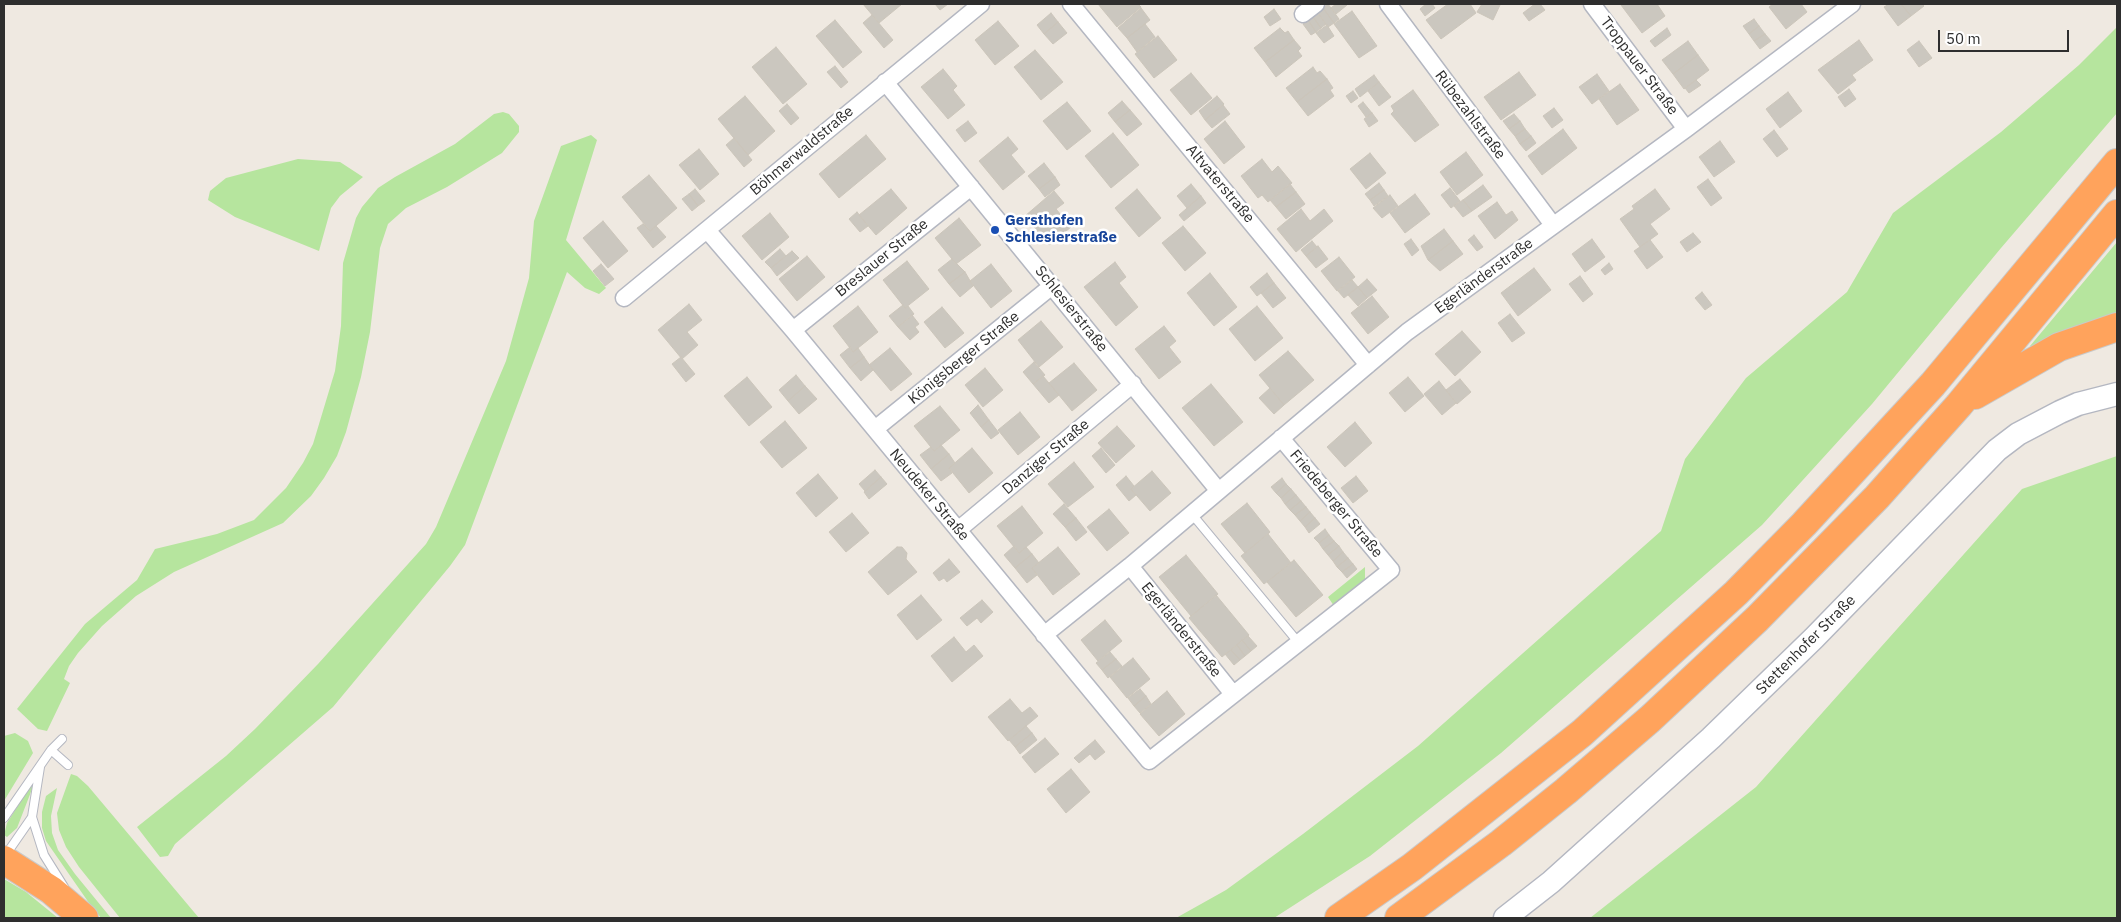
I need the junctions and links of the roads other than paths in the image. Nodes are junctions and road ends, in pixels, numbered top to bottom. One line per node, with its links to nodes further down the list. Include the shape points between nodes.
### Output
1 (981, 4): 8 (street, Böhmerwaldstraße)
2 (1071, 4): 19 (street, Altvaterstraße)
3 (1316, 4): 7 (street)
4 (1388, 4): 13 (street, Rübezahlstraße)
5 (1592, 4): 9 (street, Troppauer Straße)
6 (1846, 5): 9 (street, Egerländerstraße)
7 (1303, 14)
8 (885, 82): 11 (street, Schlesierstraße); 14 (street, Böhmerwaldstraße)
9 (1686, 129): 13 (street, Egerländerstraße)
10 (2117, 163): 40 (highway, via 1926,391 1736,593 1552,757 1412,868)
11 (971, 187): 15 (street, Schlesierstraße); 18 (street, Breslauer Straße)
12 (2117, 214): 22 (highway)
13 (1553, 225): 19 (street, Egerländerstraße, via 1407,332)
14 (707, 230): 16 (street, Böhmerwaldstraße); 18 (street, Neudeker Straße)
15 (1052, 286): 20 (street, Schlesierstraße); 23 (street, Königsberger Straße)
16 (624, 298)
17 (2117, 327): 22 (highway, via 2059,346)
18 (793, 330): 23 (street, Neudeker Straße)
19 (1368, 365): 24 (street, Egerländerstraße)
20 (1133, 384): 25 (street, Schlesierstraße); 27 (street, Danziger Straße)
21 (2117, 394): 42 (street, Stettenhofer Straße, via 2060,412 2018,434 1997,450 1814,638 1711,738 1550,882)
22 (1958, 405): 41 (highway, via 1812,565 1650,719 1501,843)
23 (875, 429): 27 (street, Neudeker Straße)
24 (1281, 438): 25 (street, Egerländerstraße); 30 (street, Friedeberger Straße, via 1391,570)
25 (1218, 490): 26 (street, Egerländerstraße)
26 (1191, 513): 28 (street, Egerländerstraße); 30 (lane)
27 (958, 530): 29 (street, Neudeker Straße)
28 (1130, 566): 29 (street, Egerländerstraße); 31 (street, Egerländerstraße)
29 (1044, 635): 31 (street, Neudeker Straße, via 1149,761)
30 (1298, 642): 31 (street)
31 (1233, 694)
32 (62, 739): 33 (lane)
33 (51, 750): 34 (lane); 35 (lane)
34 (68, 766)
35 (40, 767): 36 (lane); 37 (lane)
36 (32, 817): 38 (lane); 39 (lane, via 44,855)
37 (4, 818)
38 (4, 859): 39 (highway, via 51,890)
39 (84, 918)
40 (1339, 918)
41 (1399, 918)
42 (1505, 918)

